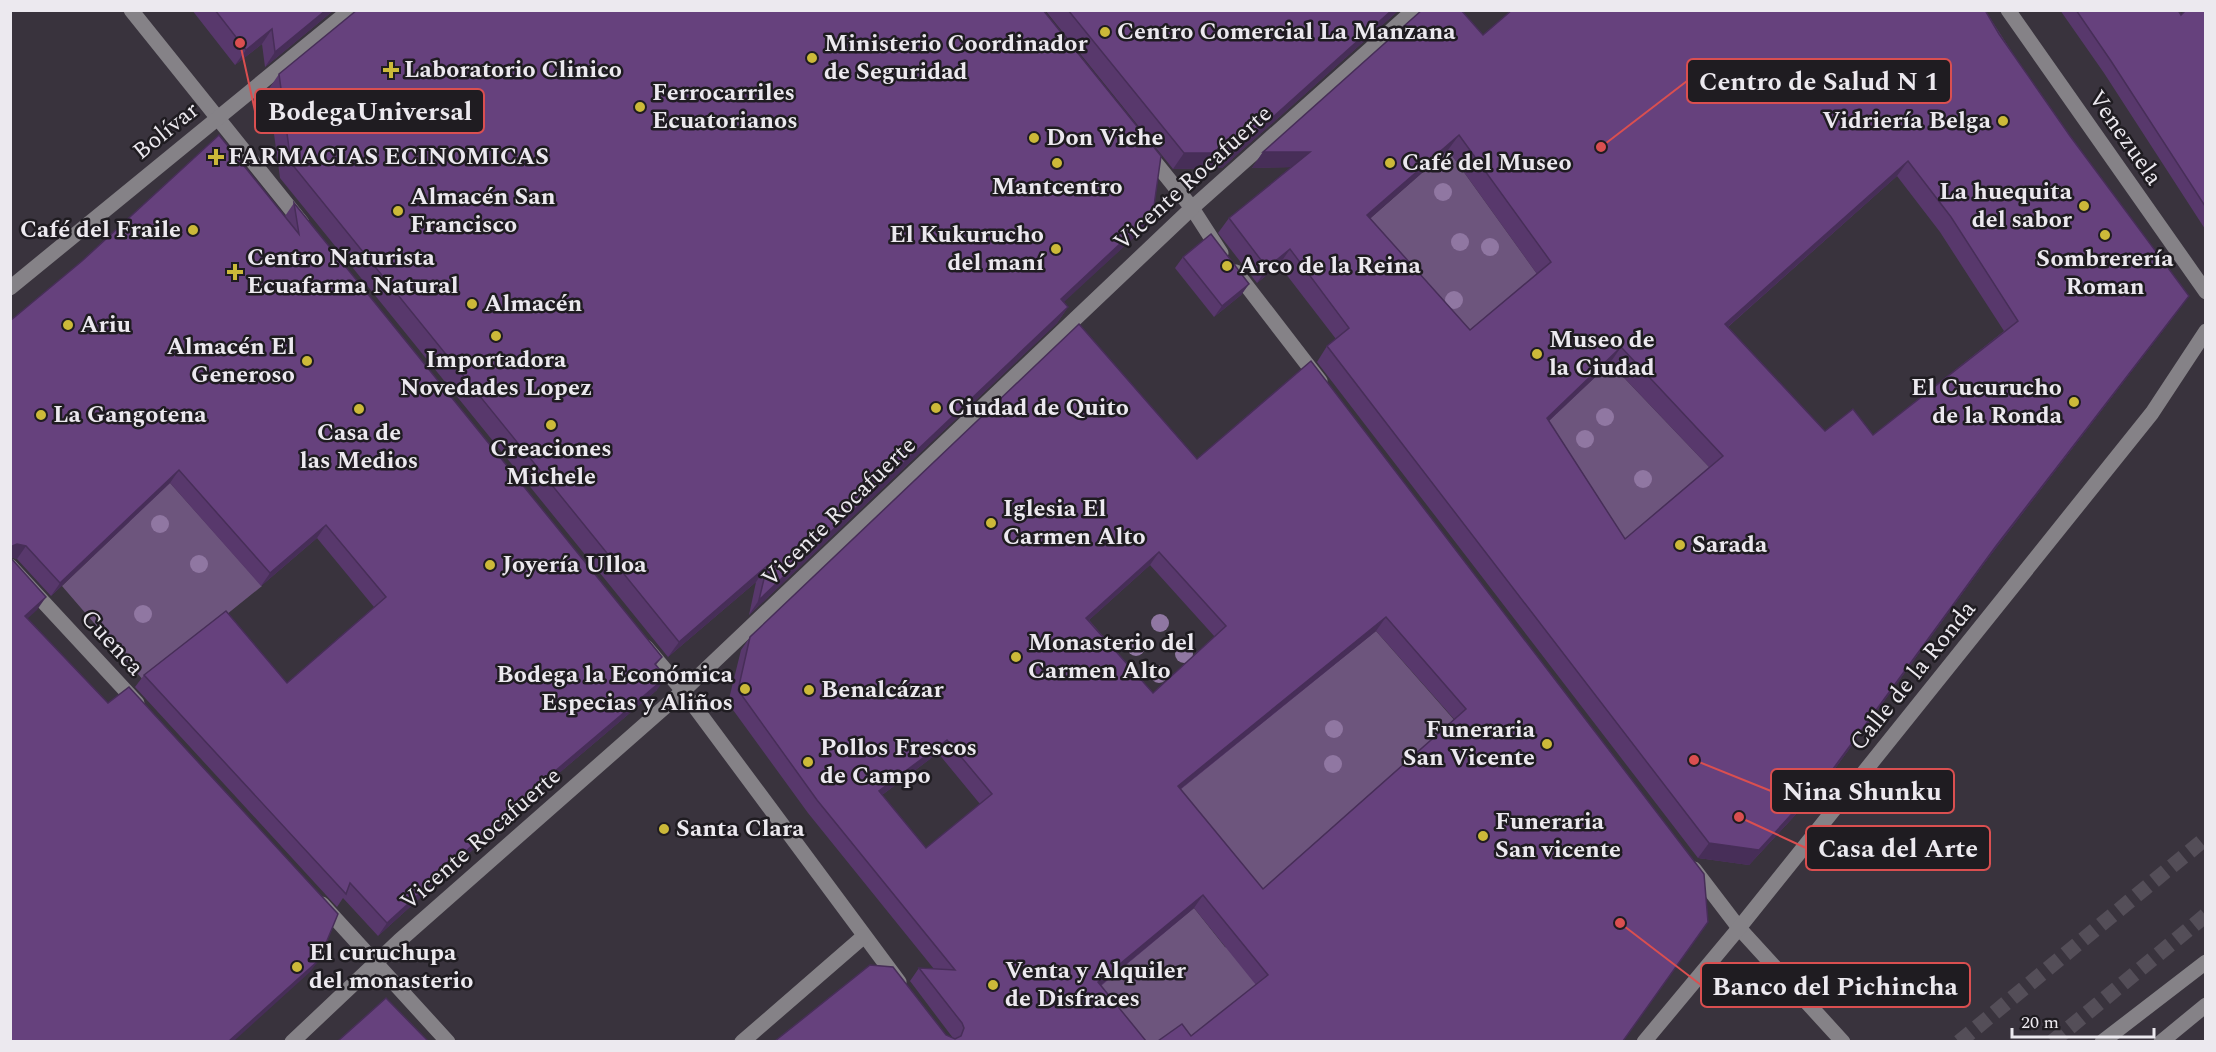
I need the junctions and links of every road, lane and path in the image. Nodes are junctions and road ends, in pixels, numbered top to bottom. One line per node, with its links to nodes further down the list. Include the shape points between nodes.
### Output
1 (130, 10): 5 (street)
2 (350, 10): 5 (street, Bolívar)
3 (1414, 10): 7 (street, Vicente Rocafuerte)
4 (2008, 10): 10 (street, Venezuela)
5 (217, 118): 8 (street); 9 (street, Bolívar)
6 (1140, 143): 7 (street)
7 (1192, 208): 12 (street, via 1209,237); 15 (street, Vicente Rocafuerte)
8 (315, 239)
9 (10, 288)
10 (2205, 292)
11 (2205, 331): 19 (street, Calle de la Ronda, via 2152,413)
12 (1332, 397)
13 (10, 566): 16 (street, Cuenca)
14 (637, 635): 15 (street)
15 (683, 691): 20 (street); 22 (street, Vicente Rocafuerte)
16 (148, 716)
17 (1685, 857): 19 (street)
18 (310, 891): 22 (street)
19 (1739, 928): 28 (street, Calle de la Ronda); 29 (street)
20 (863, 937): 23 (street); 27 (street)
21 (2205, 962): 30 (street)
22 (375, 963): 25 (street, Vicente Rocafuerte); 26 (street)
23 (911, 998)
24 (2205, 1005): 31 (street)
25 (292, 1041)
26 (448, 1041)
27 (742, 1041)
28 (1644, 1041)
29 (1843, 1041)
30 (2102, 1041)
31 (2161, 1041)

